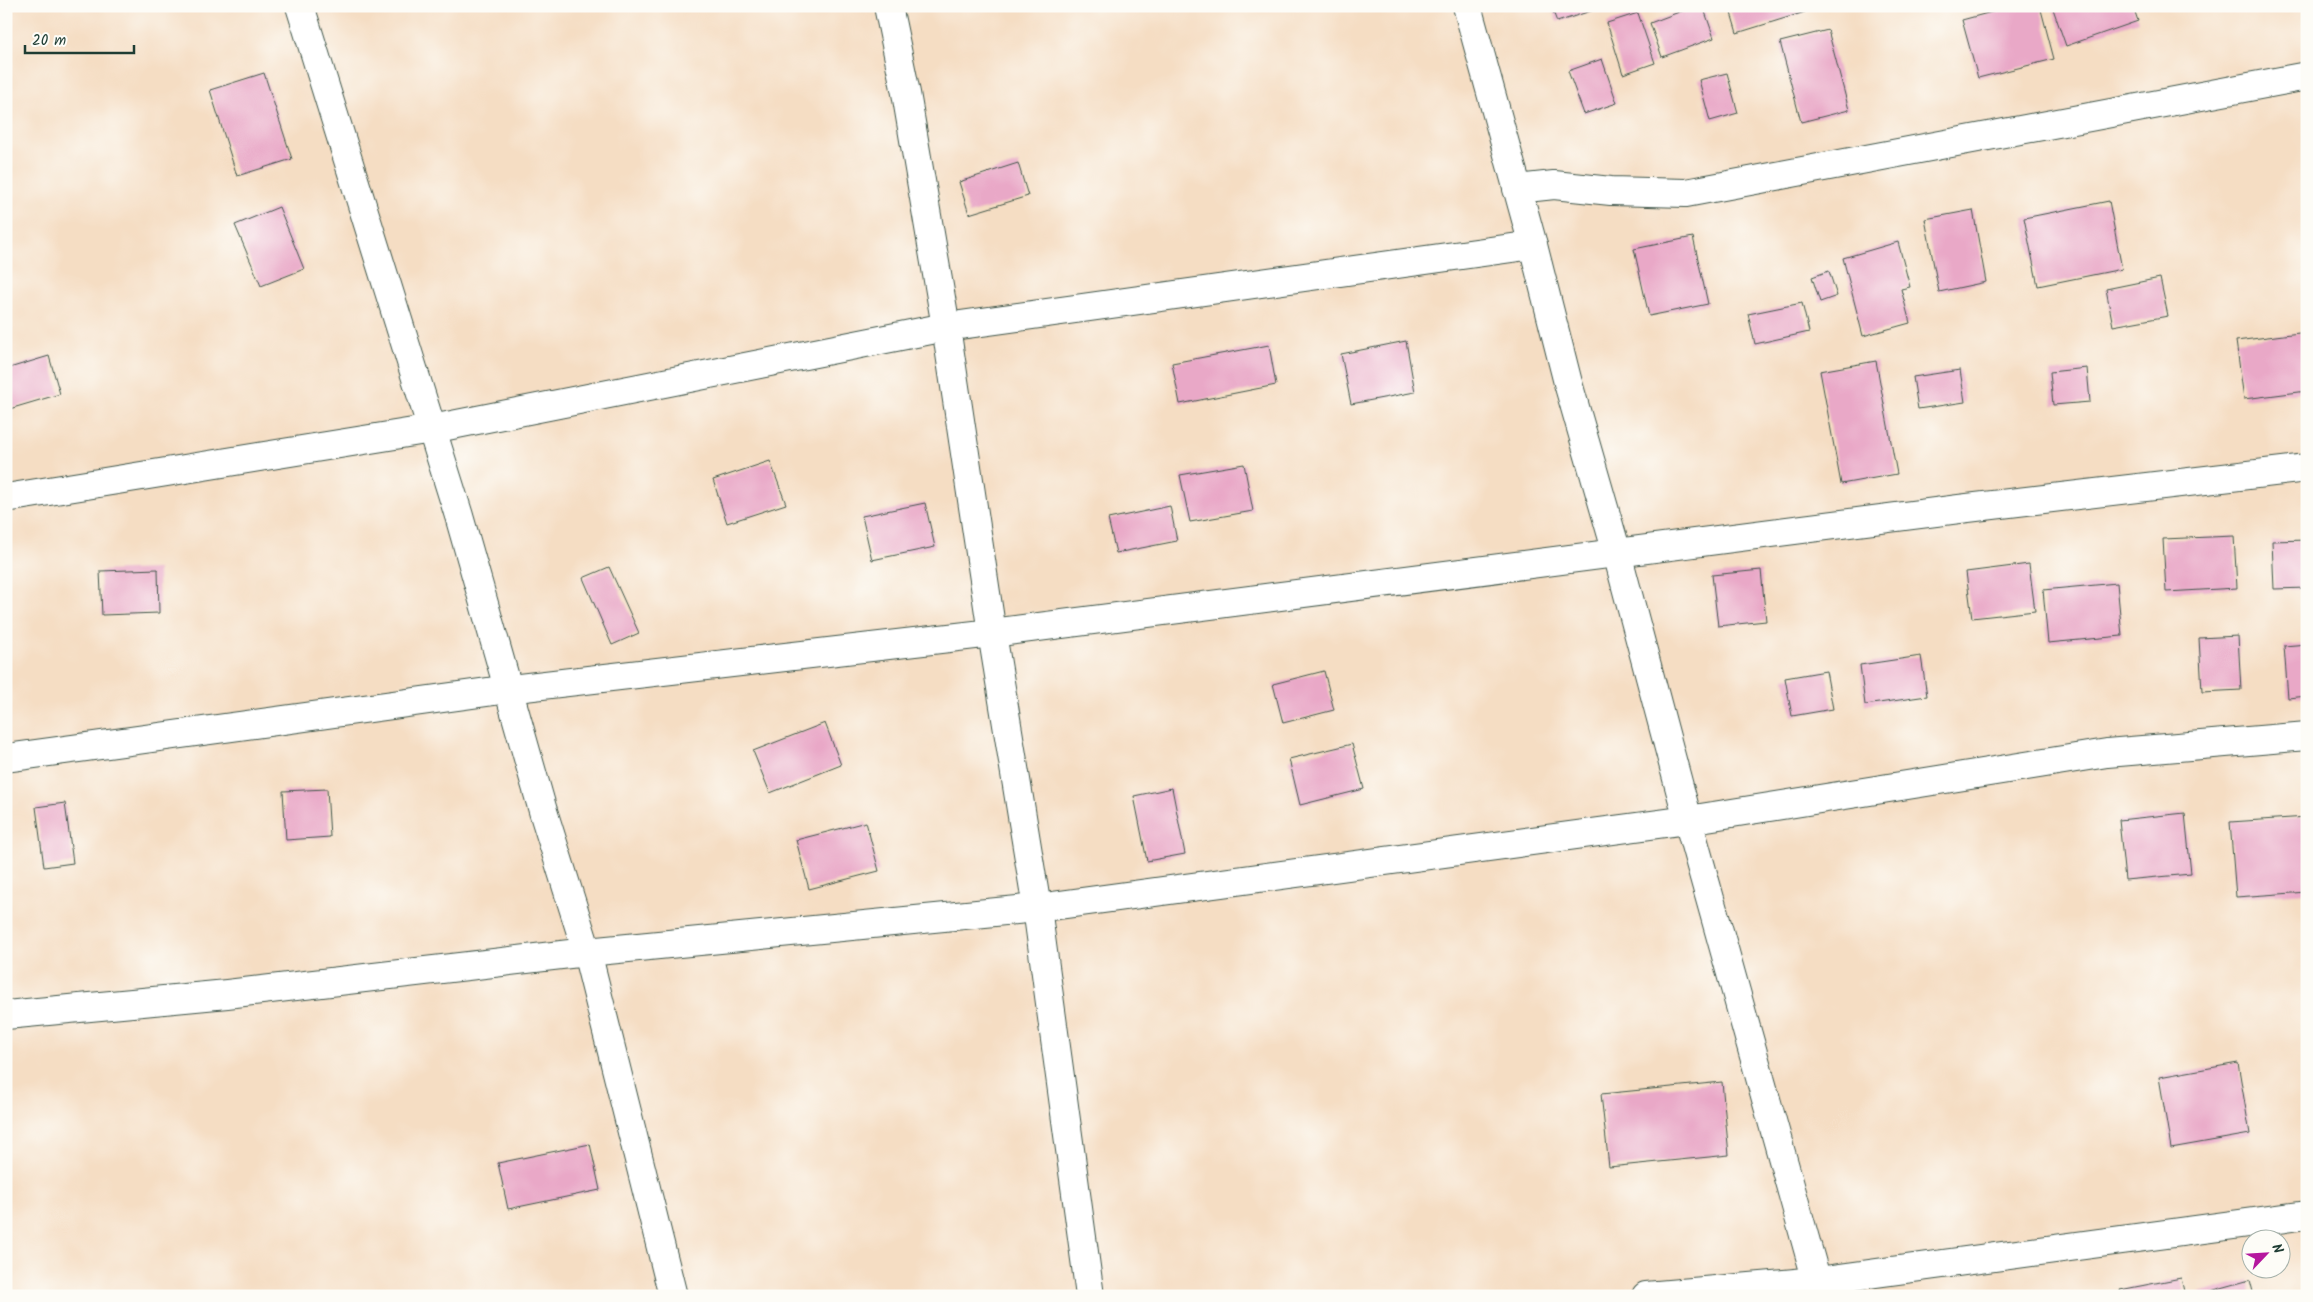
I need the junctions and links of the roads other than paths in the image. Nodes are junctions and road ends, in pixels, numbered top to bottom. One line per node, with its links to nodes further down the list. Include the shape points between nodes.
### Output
1 (300, 6): 8 (street)
2 (888, 6): 7 (street)
3 (1467, 6): 5 (street)
4 (2307, 76): 5 (street, via 1686,193 1611,191 1554,185)
5 (1517, 188): 6 (street)
6 (1532, 244): 7 (street); 11 (street)
7 (946, 327): 8 (street); 12 (street)
8 (432, 429): 10 (street); 13 (street)
9 (2307, 468): 11 (street)
10 (6, 498)
11 (1617, 553): 12 (street); 16 (street)
12 (992, 633): 13 (street); 17 (street)
13 (509, 688): 15 (street); 18 (street)
14 (2307, 736): 16 (street, via 2107,753)
15 (6, 758)
16 (1688, 820): 17 (street); 21 (street)
17 (1037, 908): 18 (street); 23 (street)
18 (587, 952): 19 (street, via 227,994); 22 (street)
19 (6, 1015)
20 (2307, 1215): 21 (street)
21 (1819, 1289): 24 (street)
22 (673, 1296)
23 (1090, 1296)
24 (1646, 1296)

